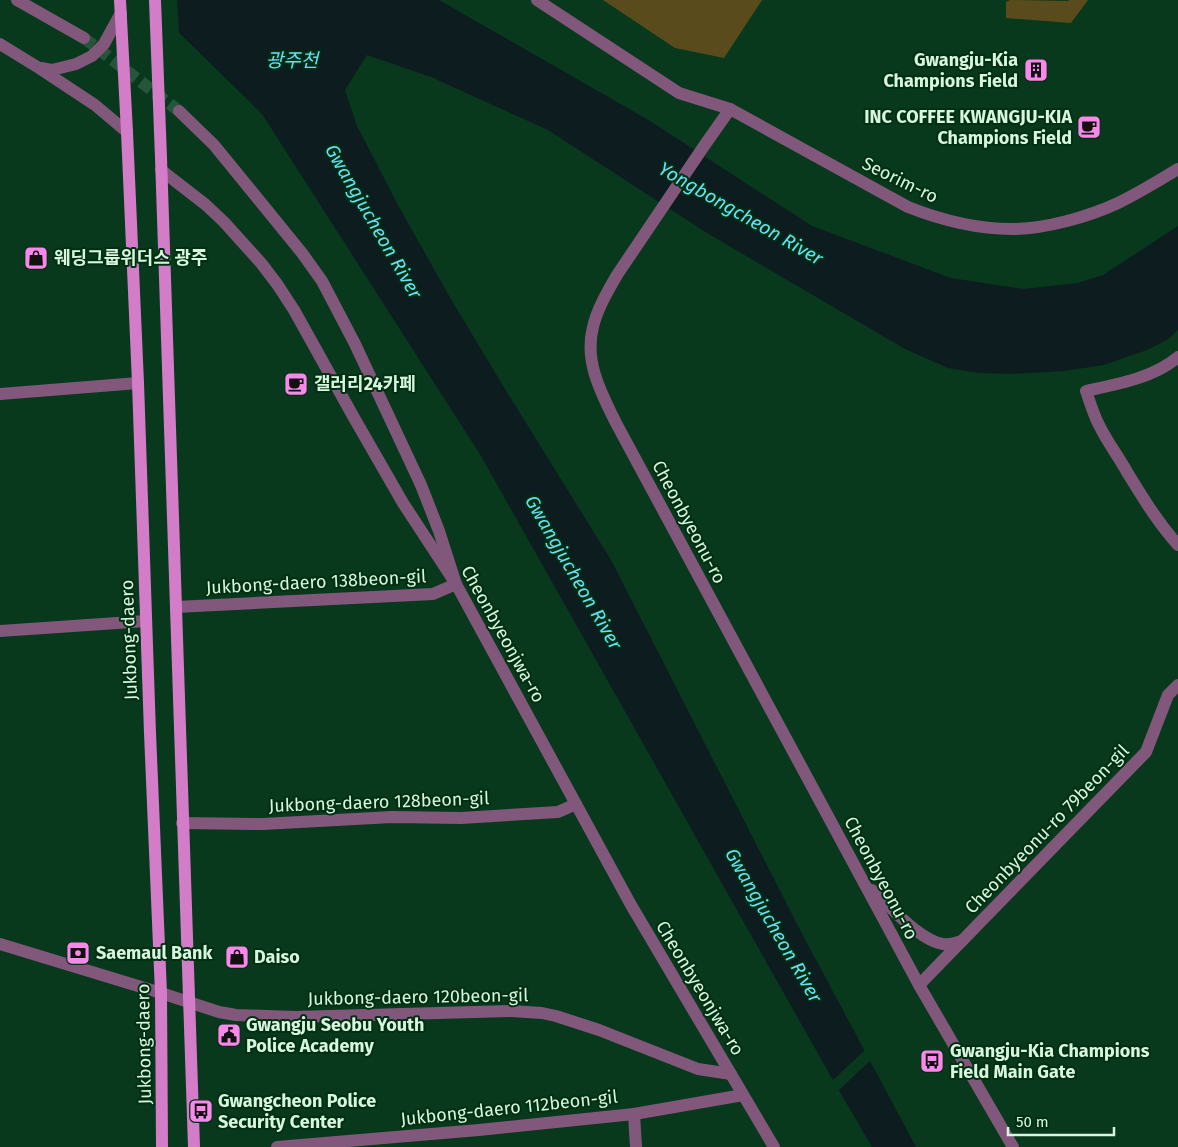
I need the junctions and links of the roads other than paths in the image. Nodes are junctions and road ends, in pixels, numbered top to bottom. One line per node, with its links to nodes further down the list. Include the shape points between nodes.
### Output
1 (17, 0): 5 (street)
2 (155, 0): 11 (main road, bridge)
3 (537, 0): 8 (street, via 679,93)
4 (120, 6): 7 (street, via 104,44 92,56 52,70); 10 (main road, Jukbong-daero, bridge)
5 (84, 38)
6 (0, 44): 7 (street)
7 (39, 68): 10 (street, via 95,105)
8 (730, 109): 12 (street, Seorim-ro, via 908,207 941,219 986,228 1033,228 1088,215 1118,204); 24 (street, Cheonbyeonu-ro, via 617,275 592,328 590,350 601,392 616,423)
9 (179, 111): 17 (street, via 214,145 322,281 421,485)
10 (126, 132): 14 (main road, Jukbong-daero)
11 (161, 164): 17 (street, Cheonbyeonjwa-ro, via 246,244 277,284 403,503); 18 (main road)
12 (1178, 169)
13 (1178, 357): 16 (street, via 1160,370 1086,391 1098,424 1150,509)
14 (138, 383): 15 (street); 19 (main road, Jukbong-daero)
15 (0, 394)
16 (1178, 545)
17 (456, 584): 18 (street, Jukbong-daero 138beon-gil, via 433,594); 22 (street, Cheonbyeonjwa-ro)
18 (176, 607): 23 (main road)
19 (146, 621): 20 (street); 28 (main road, Jukbong-daero)
20 (0, 631)
21 (1178, 684): 25 (street, Cheonbyeonu-ro 79beon-gil, via 1168,695 1146,752)
22 (576, 804): 23 (street, Jukbong-daero 128beon-gil, via 558,812 461,818 392,816 263,824); 30 (street, Cheonbyeonjwa-ro)
23 (182, 823): 29 (main road)
24 (864, 882): 25 (street, via 926,938 943,944); 27 (street, Cheonbyeonu-ro)
25 (962, 941): 27 (street, Cheonbyeonu-ro 79beon-gil)
26 (0, 944): 28 (street, Jukbong-daero 120beon-gil)
27 (919, 985): 38 (street, Cheonbyeonu-ro)
28 (161, 993): 29 (street, Jukbong-daero 120beon-gil); 33 (main road, Jukbong-daero)
29 (188, 1002): 30 (street, Jukbong-daero 120beon-gil, via 219,1012 260,1017 542,1013 598,1030 698,1069); 34 (main road)
30 (730, 1074): 31 (street, Cheonbyeonjwa-ro)
31 (743, 1095): 32 (street, Jukbong-daero 112beon-gil); 37 (street, Cheonbyeonjwa-ro)
32 (634, 1114): 35 (street, Jukbong-daero 112beon-gil); 36 (street)
33 (162, 1147)
34 (194, 1147)
35 (277, 1147)
36 (636, 1147)
37 (774, 1147)
38 (1013, 1147)

